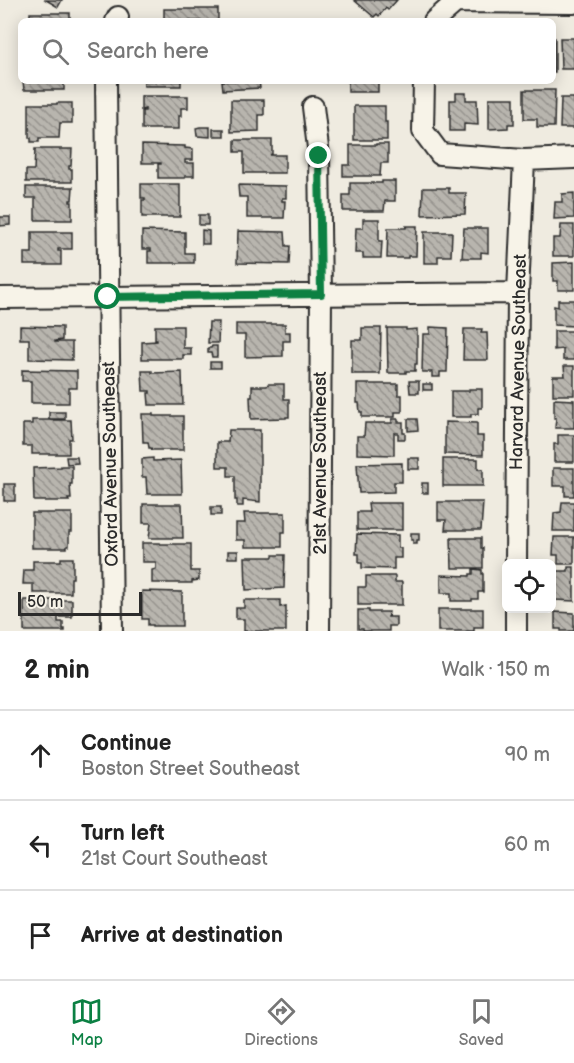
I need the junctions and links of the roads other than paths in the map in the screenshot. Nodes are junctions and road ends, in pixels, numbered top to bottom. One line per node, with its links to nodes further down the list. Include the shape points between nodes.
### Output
1 (574, 3): 2 (street, via 456,2)
2 (437, 18)
3 (106, 84): 10 (street, Oxford Avenue Southeast)
4 (424, 84): 7 (street, via 423,131 440,154)
5 (313, 107): 9 (street, 21st Avenue Southeast, via 319,156)
6 (574, 158): 7 (street)
7 (524, 160): 8 (street, Harvard Avenue Southeast)
8 (518, 292): 9 (street); 12 (street, Harvard Avenue Southeast)
9 (321, 294): 10 (street); 15 (street, 21st Avenue Southeast)
10 (108, 297): 11 (street); 14 (street, Oxford Avenue Southeast)
11 (0, 298)
12 (516, 559)
13 (516, 613): 16 (street)
14 (112, 631)
15 (319, 631)
16 (516, 631)

